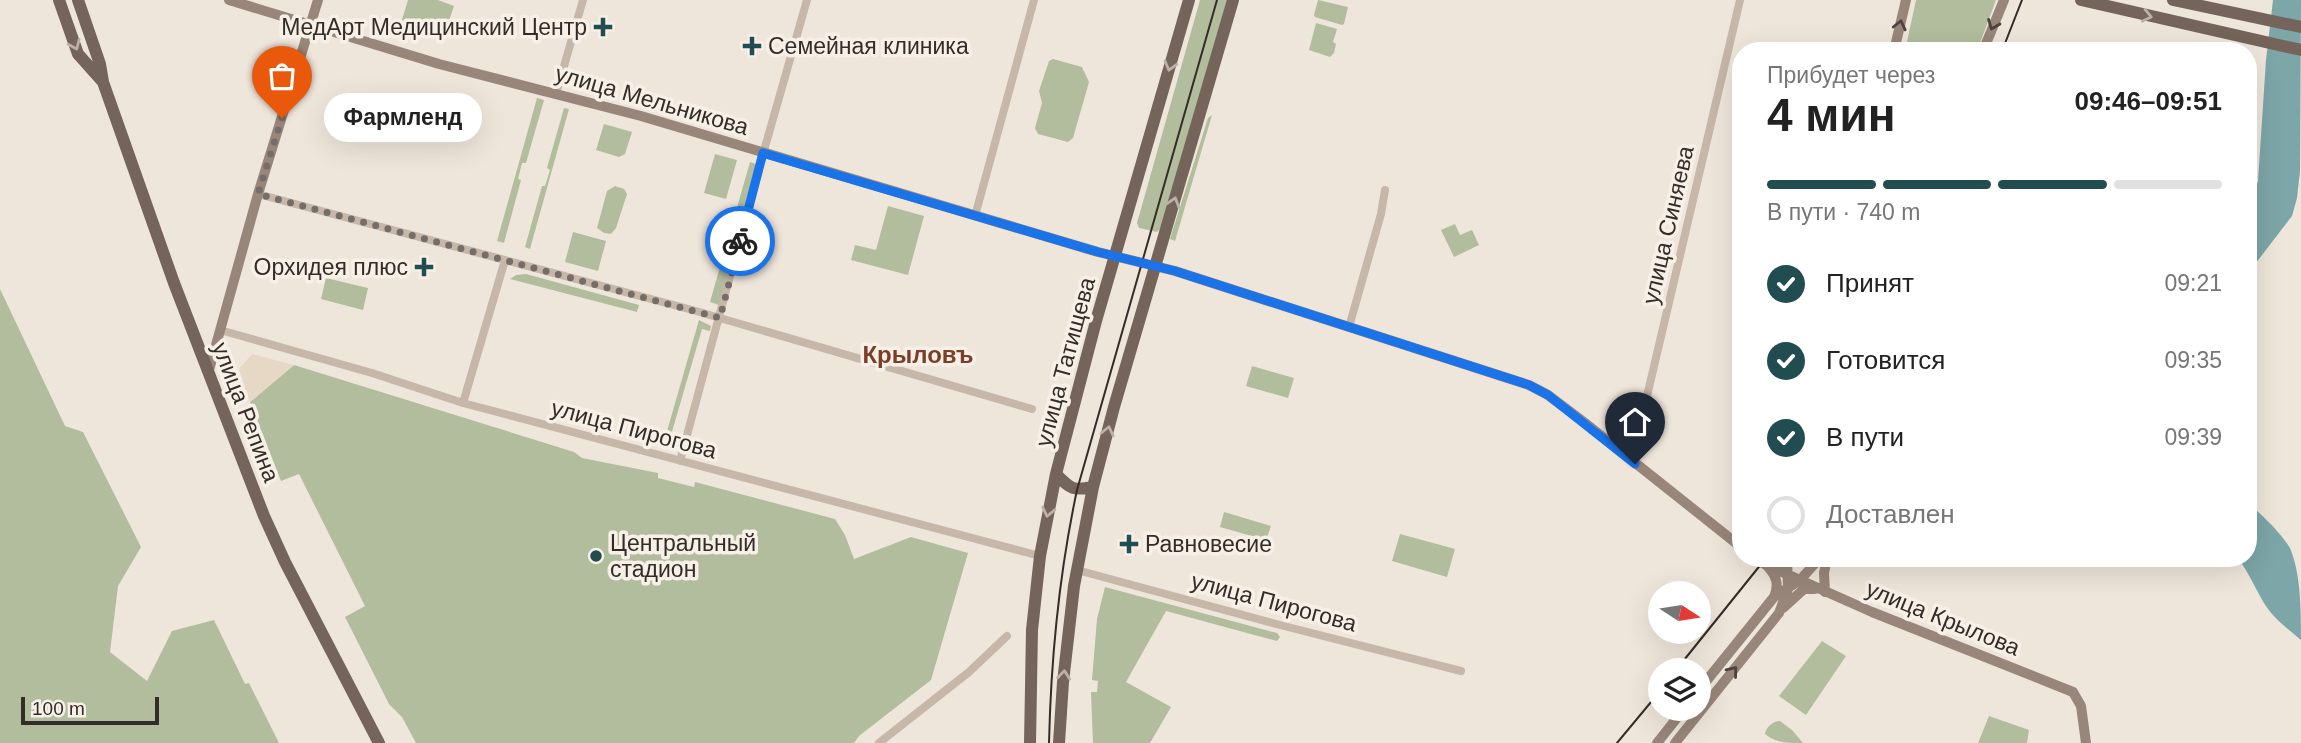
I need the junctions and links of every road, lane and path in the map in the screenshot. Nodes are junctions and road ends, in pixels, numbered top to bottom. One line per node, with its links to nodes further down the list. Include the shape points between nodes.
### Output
1 (60, 0): 20 (main road, улица Репина, one-way to 20, via 78,54)
2 (78, 0): 20 (main road, улица Репина)
3 (229, 0): 15 (street, улица Мельникова)
4 (318, 0): 15 (street)
5 (583, 0): 21 (street)
6 (807, 0): 22 (street)
7 (1034, 0): 25 (street)
8 (1189, 0): 26 (main road, улица Татищева, one-way to 26)
9 (1234, 0): 28 (main road, one-way to 9)
10 (1740, 0): 35 (street, улица Синяева, via 1636,443)
11 (1906, 0): 17 (street, one-way to 11)
12 (2004, 0): 18 (street, one-way to 18)
13 (2081, 0): 19 (main road, one-way to 19)
14 (2173, 0): 16 (main road)
15 (310, 24): 21 (street, улица Мельникова); 24 (street)
16 (2301, 27)
17 (1896, 42)
18 (1987, 42)
19 (2301, 50)
20 (103, 82): 32 (main road, улица Репина)
21 (556, 94): 22 (street, улица Мельникова)
22 (763, 153): 25 (street, улица Мельникова); 29 (street)
23 (1385, 190): 30 (street)
24 (258, 194): 27 (street); 31 (street)
25 (975, 216): 26 (street, улица Мельникова)
26 (1115, 257): 28 (street, улица Мельникова); 37 (main road, улица Татищева)
27 (505, 260): 29 (street); 33 (street)
28 (1155, 267): 30 (street, улица Мельникова); 38 (main road, one-way to 28)
29 (720, 318): 34 (street); 36 (street)
30 (1349, 327): 35 (street, улица Мельникова, via 1539,389)
31 (220, 330): 32 (street); 33 (street, улица Пирогова)
32 (209, 370): 56 (main road, улица Репина, via 269,527)
33 (463, 402): 36 (street, улица Пирогова)
34 (1031, 409)
35 (1625, 455): 39 (street, улица Мельникова)
36 (680, 461): 40 (street, улица Пирогова)
37 (1056, 474): 38 (main road, via 1070,488); 40 (main road, улица Татищева, one-way to 40)
38 (1093, 487): 46 (main road)
39 (1732, 540)
40 (1040, 555): 58 (main road, улица Татищева, via 1030,647)
41 (1767, 567): 50 (street, via 1778,585)
42 (1788, 567): 48 (street)
43 (1791, 567): 47 (street, улица Крылова)
44 (1811, 567): 47 (street)
45 (1825, 567): 49 (street)
46 (1077, 570): 53 (street, улица Пирогова); 59 (main road, one-way to 46)
47 (1800, 580): 48 (street); 49 (street, улица Крылова)
48 (1787, 589): 50 (street); 51 (street)
49 (1825, 592): 51 (street, via 1804,589); 62 (street, улица Крылова, via 2073,692 2081,706)
50 (1774, 597): 54 (street)
51 (1779, 613): 61 (street, one-way to 51)
52 (1007, 636): 57 (street)
53 (1461, 671)
54 (1711, 675)
55 (1674, 721): 60 (street)
56 (379, 743)
57 (879, 743)
58 (1030, 743)
59 (1059, 743)
60 (1657, 743)
61 (1675, 743)
62 (2086, 743)

